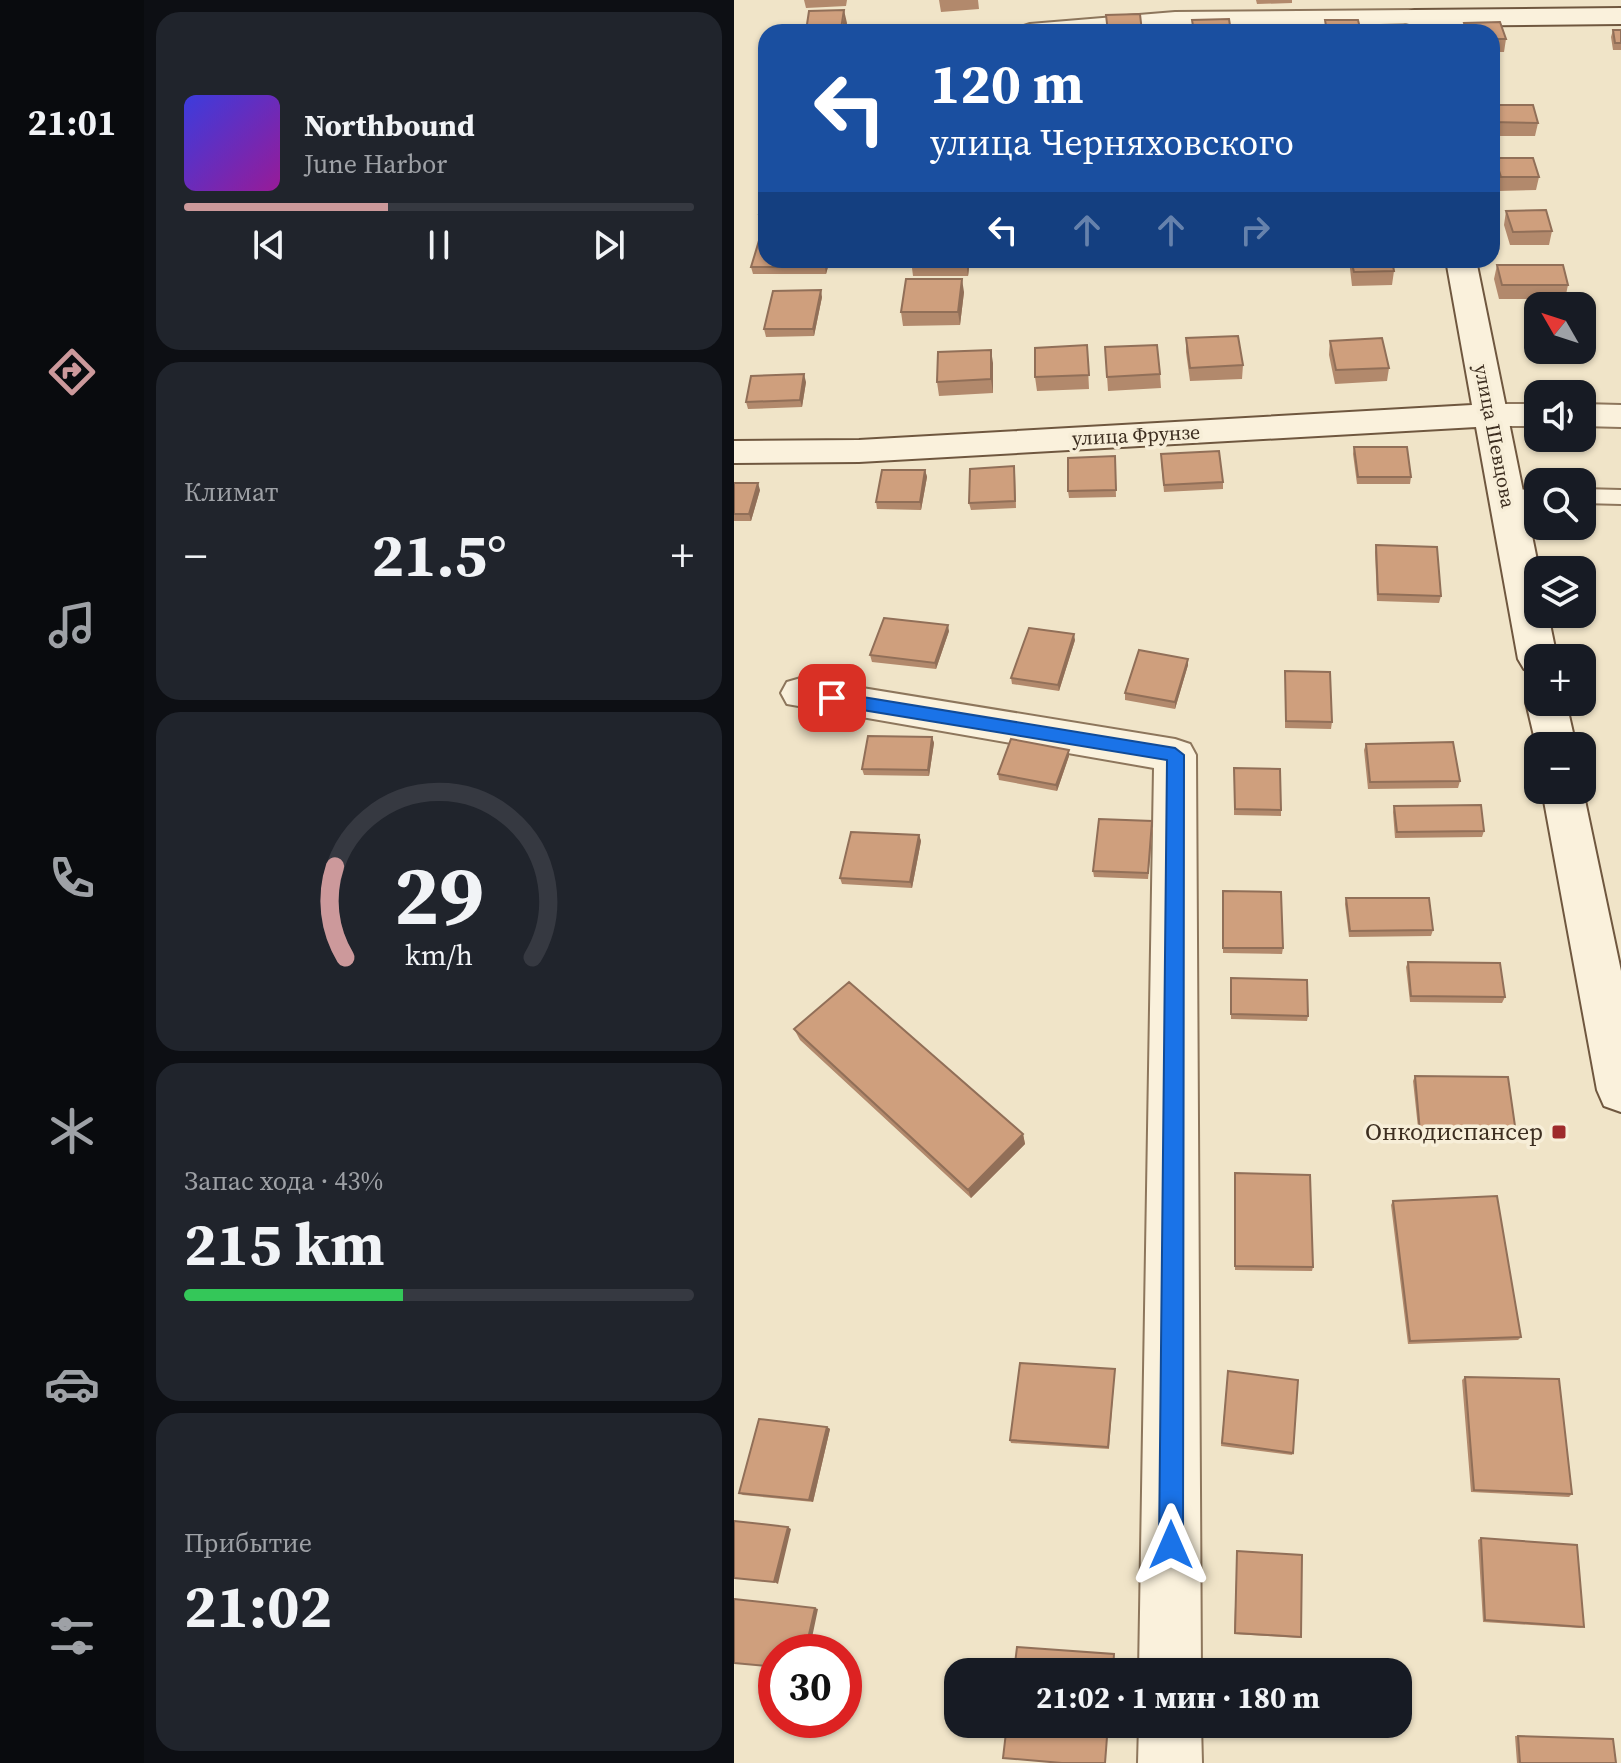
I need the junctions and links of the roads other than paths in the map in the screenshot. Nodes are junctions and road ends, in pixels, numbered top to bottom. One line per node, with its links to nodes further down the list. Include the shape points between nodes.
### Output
1 (1621, 16): 2 (street)
2 (1414, 17): 3 (street)
3 (1127, 24)
4 (1462, 268): 5 (street, улица Шевцова)
5 (1490, 415): 6 (street, улица Фрунзе); 9 (street, улица Фрунзе, via 859,451); 10 (street, улица Шевцова)
6 (1524, 415)
7 (1596, 415): 8 (street)
8 (1621, 416)
9 (734, 452)
10 (1522, 496): 13 (street, улица Шевцова)
11 (1596, 496): 12 (lane)
12 (1621, 497)
13 (1537, 644)
14 (801, 693): 17 (street, via 1175,755)
15 (1566, 804): 16 (street)
16 (1621, 1090)
17 (1170, 1658)
18 (1170, 1738): 19 (street)
19 (1170, 1763)

